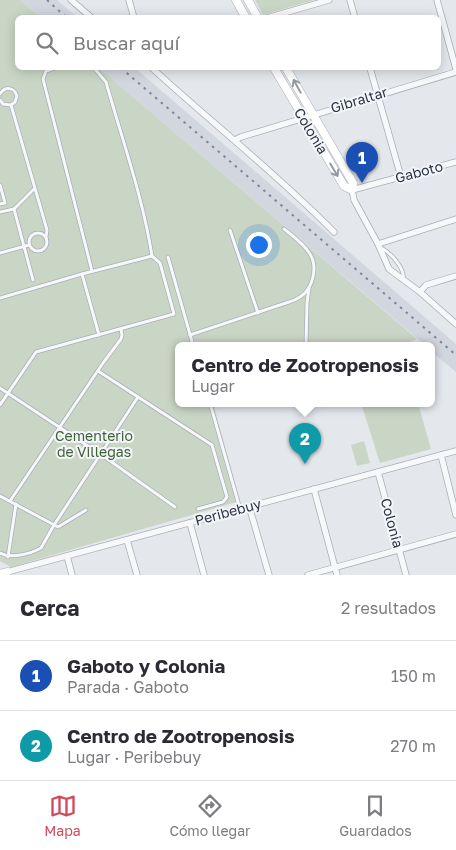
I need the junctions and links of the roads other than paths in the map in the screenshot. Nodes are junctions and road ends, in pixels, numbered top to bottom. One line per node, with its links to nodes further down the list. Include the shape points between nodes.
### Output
1 (71, 0): 8 (street)
2 (129, 0): 9 (street)
3 (236, 0): 10 (street)
4 (248, 0): 11 (street)
5 (329, 0): 12 (street)
6 (350, 0): 13 (street)
7 (437, 0): 20 (street)
8 (88, 15)
9 (133, 15)
10 (244, 15)
11 (256, 15)
12 (277, 15)
13 (354, 15)
14 (49, 70): 47 (lane, via 43,79)
15 (96, 70): 45 (lane, via 106,82)
16 (154, 70): 27 (street)
17 (275, 70): 26 (street, Colonia)
18 (287, 70): 25 (street, Colonia, one-way to 18)
19 (371, 70): 22 (street)
20 (456, 70): 22 (street, Gibraltar)
21 (0, 94): 24 (lane, via 6,89 14,91 17,99)
22 (378, 94): 25 (street, Gibraltar); 29 (street)
23 (0, 100): 24 (lane)
24 (11, 106): 31 (lane)
25 (313, 114): 26 (street, Gibraltar); 32 (street, Colonia, via 353,183)
26 (303, 118): 27 (street, Gibraltar); 32 (street, Colonia, one-way to 32, via 344,186)
27 (235, 140): 39 (street)
28 (456, 162): 29 (street, Gaboto)
29 (401, 177): 32 (street, Gaboto)
30 (0, 185): 33 (lane, via 5,203)
31 (34, 188): 34 (lane); 40 (lane, via 47,230)
32 (352, 190): 43 (street, Colonia, via 354,200)
33 (0, 204)
34 (14, 208): 35 (lane); 42 (lane)
35 (0, 212)
36 (456, 219): 43 (street)
37 (284, 229): 52 (lane, via 312,257)
38 (230, 230): 55 (lane)
39 (334, 232)
40 (46, 237): 41 (lane, via 36,233 29,238); 41 (lane, via 47,246 43,250 34,251)
41 (29, 244): 42 (lane)
42 (24, 246): 44 (lane); 50 (lane)
43 (379, 246): 51 (street, Colonia, via 387,267); 51 (lane, via 388,252 402,271)
44 (0, 253)
45 (152, 256): 47 (lane); 57 (lane, via 160,263 174,314)
46 (168, 257): 59 (lane)
47 (92, 271): 48 (lane)
48 (82, 274): 54 (lane); 58 (lane)
49 (456, 276): 53 (street, via 429,284)
50 (33, 280)
51 (402, 280): 53 (street)
52 (311, 283): 55 (lane, via 298,298); 61 (lane)
53 (420, 292): 56 (street)
54 (0, 298)
55 (258, 312): 59 (lane)
56 (456, 324)
57 (121, 329): 58 (lane); 62 (lane, via 122,338)
58 (99, 335): 64 (lane, via 36,352)
59 (190, 335): 60 (lane)
60 (192, 342)
61 (306, 342)
62 (98, 371): 65 (lane); 68 (lane)
63 (0, 388): 64 (lane)
64 (8, 393): 66 (lane); 68 (lane)
65 (138, 397): 70 (lane); 79 (lane, via 214,448 227,497 223,502)
66 (0, 405)
67 (211, 407): 80 (lane)
68 (60, 427): 70 (lane); 75 (lane)
69 (456, 450): 71 (street, Peribebuy)
70 (100, 454): 78 (lane); 84 (lane)
71 (441, 455): 72 (street, Peribebuy); 82 (street)
72 (378, 472): 73 (street, Peribebuy); 87 (street, Colonia)
73 (314, 489): 77 (street, Peribebuy); 91 (street)
74 (0, 496): 75 (lane)
75 (10, 501): 76 (lane)
76 (16, 504): 84 (lane); 90 (lane)
77 (249, 506): 80 (street, Peribebuy); 96 (street)
78 (175, 507)
79 (198, 509)
80 (240, 509): 83 (street, Peribebuy)
81 (86, 510): 84 (lane, via 60,527)
82 (456, 515)
83 (190, 523): 86 (street, Peribebuy); 95 (street)
84 (54, 525): 90 (lane, via 39,550)
85 (456, 534): 87 (street)
86 (127, 540): 89 (street, Peribebuy); 94 (street)
87 (400, 550): 91 (street); 99 (street, Colonia)
88 (0, 553): 90 (lane)
89 (67, 556): 92 (street, Peribebuy); 93 (street)
90 (8, 557)
91 (335, 567): 97 (street); 98 (street)
92 (4, 572)
93 (72, 575)
94 (137, 575)
95 (204, 575)
96 (269, 575)
97 (308, 575)
98 (337, 575)
99 (406, 575)

